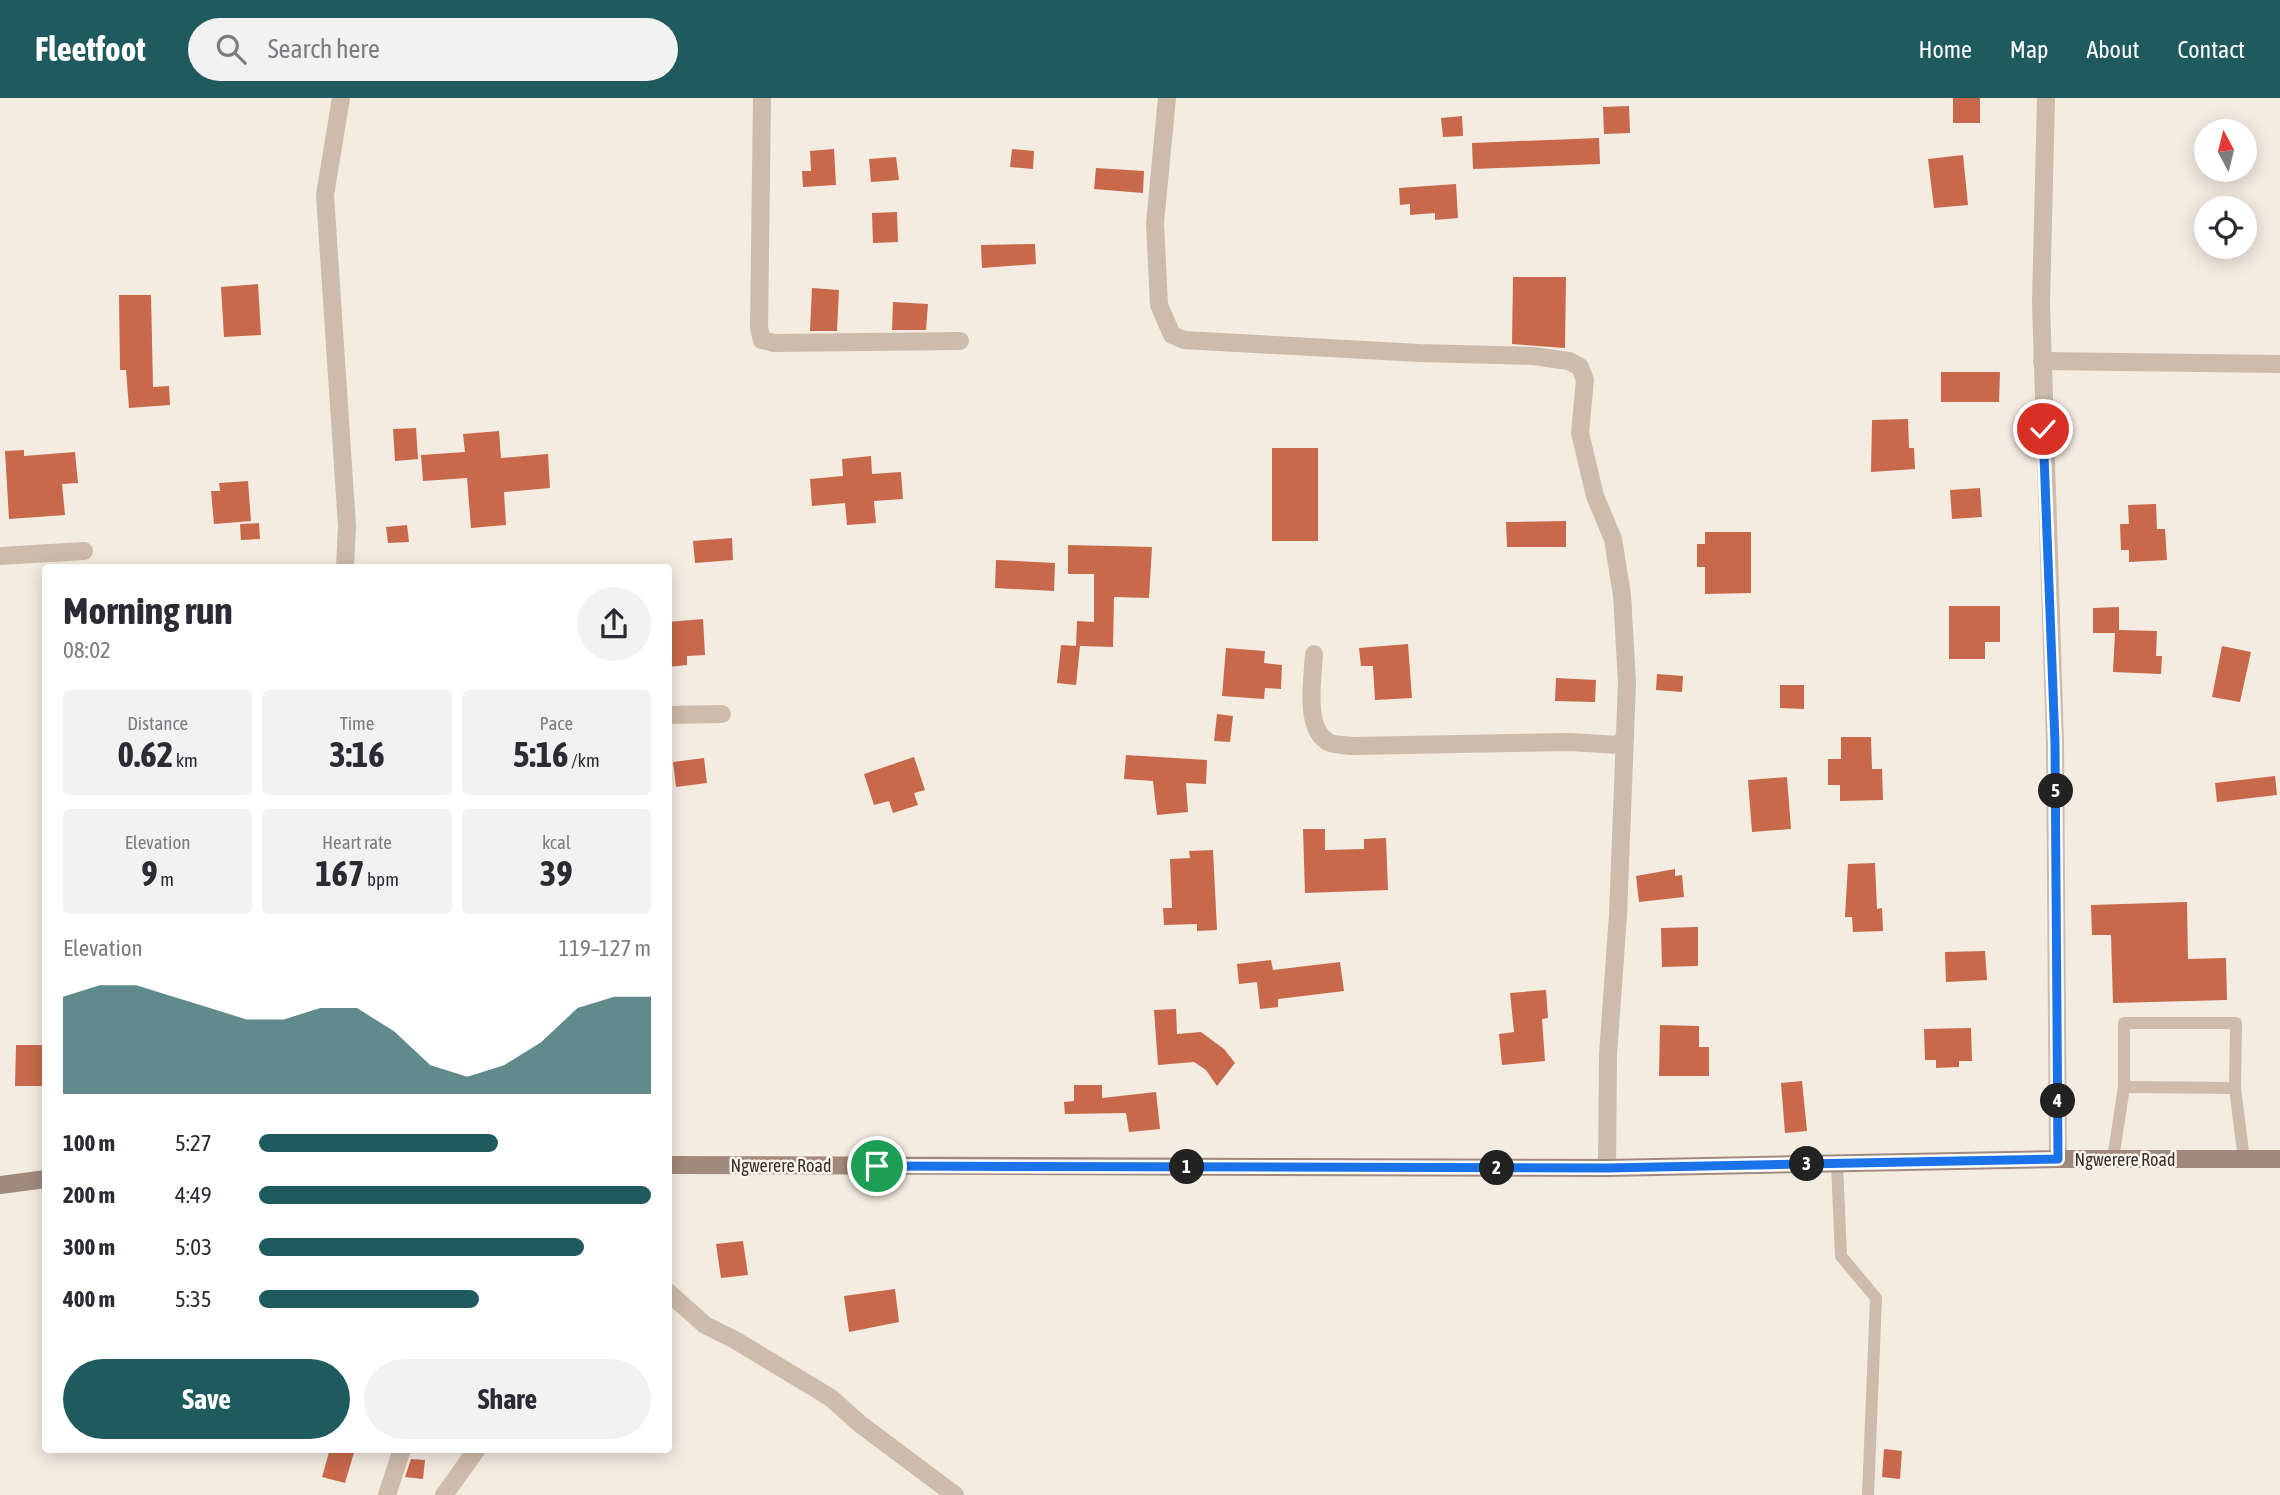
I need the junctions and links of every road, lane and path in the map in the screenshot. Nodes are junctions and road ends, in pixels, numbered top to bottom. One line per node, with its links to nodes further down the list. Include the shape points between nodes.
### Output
1 (341, 98): 10 (street, via 326,195 347,526)
2 (762, 98): 5 (street, via 762,340)
3 (1167, 98): 14 (street, via 1155,223 1159,304 1172,335 1184,340 1281,346 1533,356 1580,367 1585,380 1580,433 1595,496 1613,539 1622,595)
4 (2046, 98): 6 (street)
5 (960, 341)
6 (2042, 361): 7 (street); 17 (street, via 2055,757)
7 (2280, 364)
8 (83, 551): 9 (street)
9 (0, 556)
10 (345, 564)
11 (1314, 654): 14 (street, via 1313,715 1319,733 1331,743 1619,745)
12 (722, 714): 13 (street)
13 (672, 715)
14 (1625, 736): 23 (street, via 1608,1055)
15 (2124, 1087): 16 (lane); 16 (lane, via 2124,1023 2235,1023); 18 (lane)
16 (2235, 1088): 20 (lane)
17 (2058, 1159): 18 (main road, Ngwerere Road); 21 (main road, Ngwerere Road)
18 (2113, 1159): 20 (main road, Ngwerere Road)
19 (2280, 1159): 20 (main road, Ngwerere Road)
20 (2244, 1160)
21 (1837, 1164): 23 (main road, Ngwerere Road); 32 (lane, via 1841,1256 1876,1298)
22 (672, 1165): 23 (main road, Ngwerere Road)
23 (1607, 1168)
24 (42, 1180): 25 (main road)
25 (0, 1185)
26 (672, 1296): 31 (street, via 705,1325 831,1398)
27 (401, 1453): 29 (street)
28 (474, 1453): 30 (street)
29 (387, 1495)
30 (444, 1495)
31 (955, 1495)
32 (1868, 1495)

